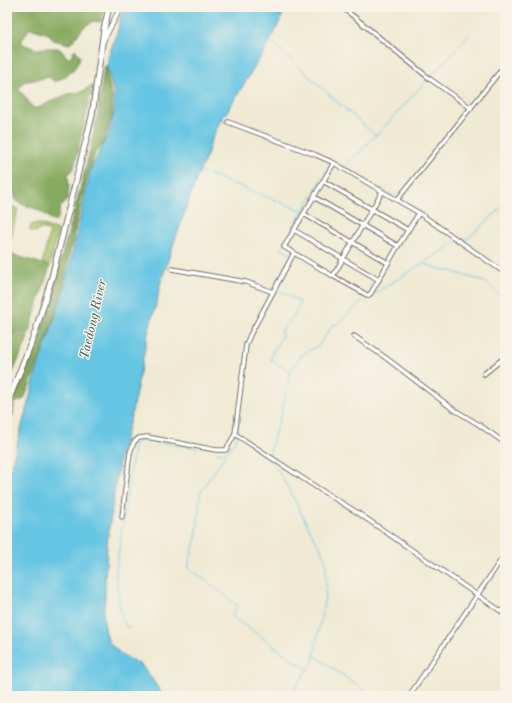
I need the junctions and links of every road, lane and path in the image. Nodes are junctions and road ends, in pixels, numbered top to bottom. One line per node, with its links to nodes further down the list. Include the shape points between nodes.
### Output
1 (109, 7): 4 (highway)
2 (121, 7): 4 (main road)
3 (342, 7): 6 (street, via 430,79)
4 (102, 45): 32 (highway, via 92,116 48,294)
5 (505, 65): 6 (street)
6 (471, 108): 12 (street)
7 (228, 122): 8 (street)
8 (334, 163): 9 (street); 10 (street)
9 (323, 180): 11 (street); 13 (street)
10 (382, 192): 12 (street); 13 (street)
11 (314, 197): 15 (street); 16 (street)
12 (397, 200): 14 (street)
13 (372, 209): 16 (street); 18 (street)
14 (418, 213): 18 (street); 25 (street)
15 (304, 214): 17 (street); 19 (street)
16 (362, 226): 19 (street); 20 (street)
17 (294, 230): 21 (street, via 284,247); 22 (street)
18 (408, 230): 20 (street)
19 (352, 242): 22 (street); 23 (street)
20 (398, 246): 23 (street)
21 (294, 253): 26 (street); 28 (street)
22 (343, 259): 26 (street); 27 (street)
23 (388, 263): 27 (street)
24 (172, 269): 28 (street, via 246,282)
25 (505, 273)
26 (333, 276): 27 (street, via 367,295 371,293)
27 (378, 280)
28 (273, 292): 33 (street, via 246,344)
29 (354, 336): 34 (street, via 453,410)
30 (505, 357): 31 (street)
31 (484, 374)
32 (7, 404)
33 (236, 434): 35 (street, via 226,450 147,437 139,438 134,442 130,453); 37 (street)
34 (505, 443)
35 (122, 517)
36 (505, 554): 37 (street)
37 (477, 596): 38 (street); 39 (street)
38 (505, 614)
39 (409, 696)

